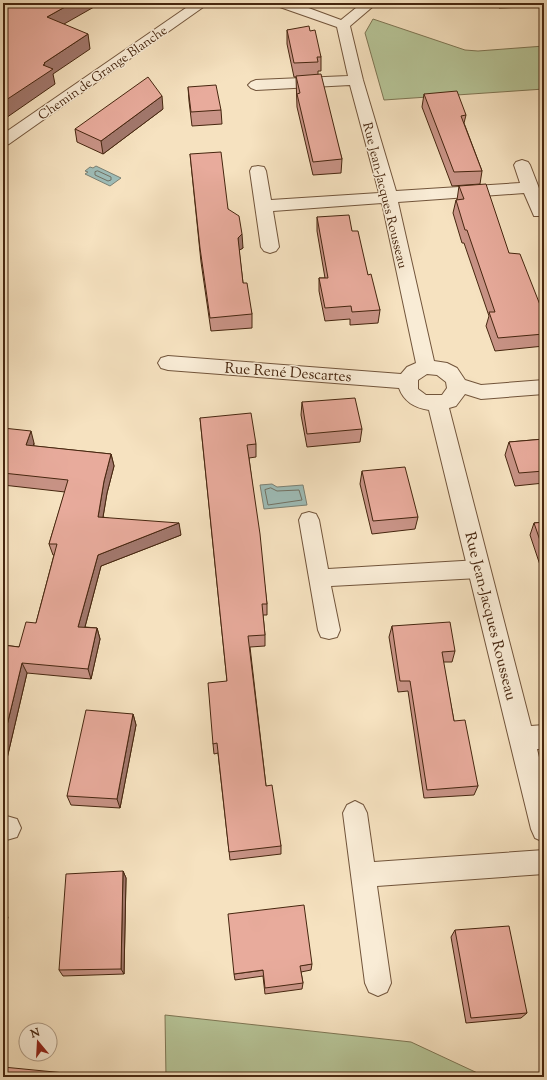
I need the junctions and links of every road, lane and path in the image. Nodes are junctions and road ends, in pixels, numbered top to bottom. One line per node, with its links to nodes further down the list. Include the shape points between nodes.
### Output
1 (202, 3): 7 (street, Chemin de Grange Blanche)
2 (282, 3): 4 (street)
3 (370, 3): 4 (street)
4 (344, 24): 5 (street, Rue Jean-Jacques Rousseau)
5 (356, 80): 6 (street); 11 (street, Rue Jean-Jacques Rousseau)
6 (256, 85)
7 (3, 141)
8 (522, 165): 10 (street)
9 (258, 171): 12 (street)
10 (530, 187): 11 (street); 13 (street)
11 (389, 197): 12 (street); 16 (street, Rue Jean-Jacques Rousseau)
12 (265, 206): 14 (street)
13 (540, 212)
14 (270, 247)
15 (168, 363): 17 (street, Rue René Descartes)
16 (426, 367): 17 (street, via 414,372); 18 (street, via 448,371)
17 (408, 382): 20 (street, via 411,393 416,398 423,402)
18 (458, 385): 19 (street, via 481,392); 20 (street, via 458,391 452,400)
19 (544, 387)
20 (438, 404): 22 (street, Rue Jean-Jacques Rousseau)
21 (309, 520): 23 (lane)
22 (479, 569): 23 (lane); 25 (street, Rue Jean-Jacques Rousseau)
23 (320, 578): 24 (lane)
24 (329, 630)
25 (533, 738): 27 (street, Rue Jean-Jacques Rousseau)
26 (355, 813): 29 (lane)
27 (544, 829)
28 (544, 862): 29 (lane)
29 (363, 875): 30 (lane)
30 (378, 983)

